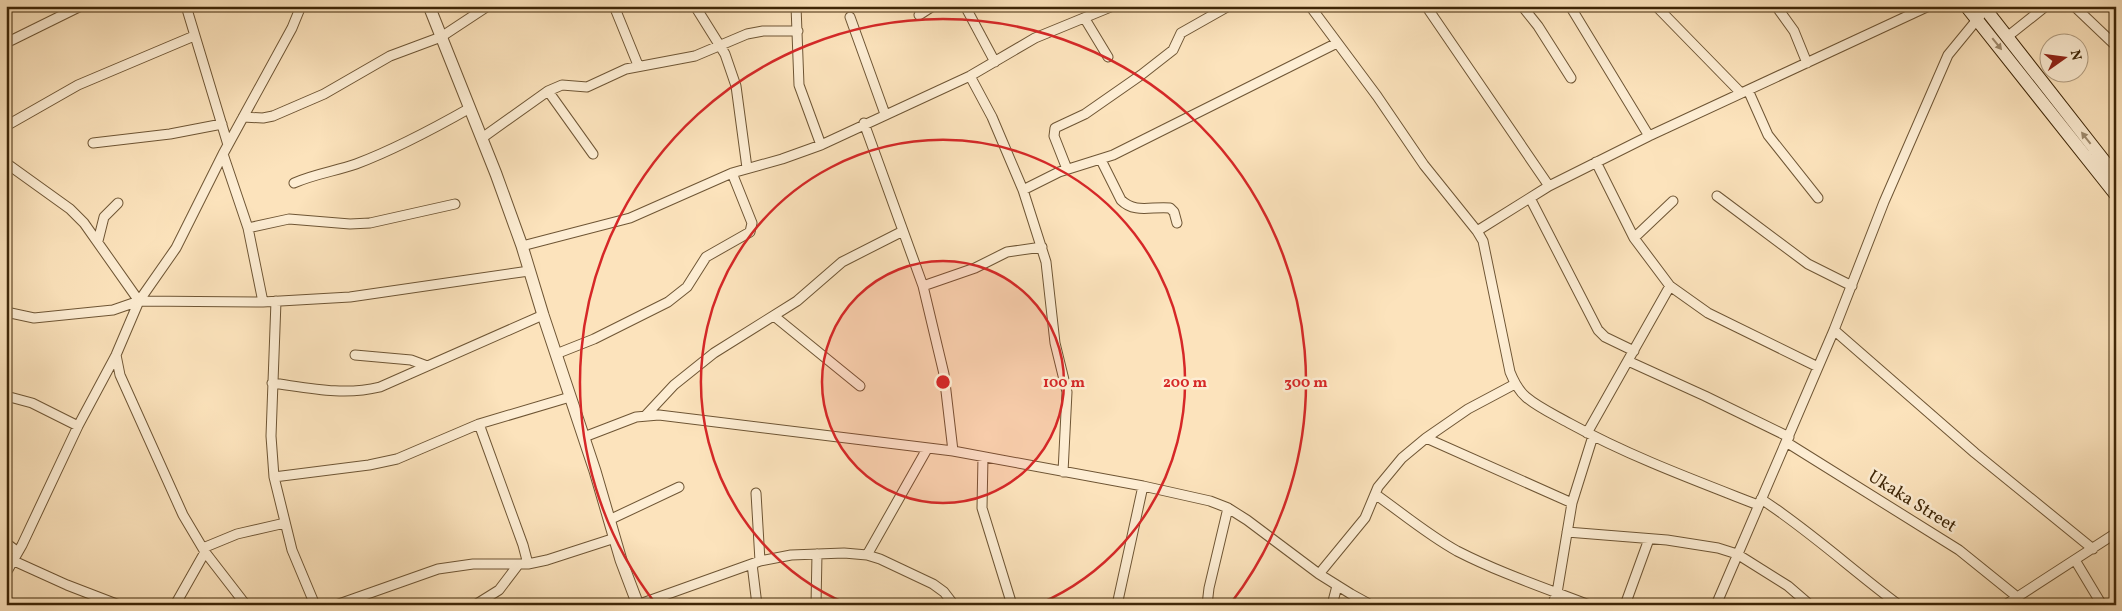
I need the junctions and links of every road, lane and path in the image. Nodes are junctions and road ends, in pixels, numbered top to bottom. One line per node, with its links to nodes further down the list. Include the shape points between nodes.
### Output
1 (81, 6): 32 (street)
2 (186, 6): 29 (street)
3 (301, 6): 46 (street)
4 (429, 6): 30 (street)
5 (614, 6): 39 (street)
6 (695, 6): 34 (street)
7 (796, 6): 28 (street)
8 (933, 6): 24 (street)
9 (965, 6): 37 (street)
10 (1113, 6): 26 (street)
11 (1310, 6): 33 (street)
12 (1426, 6): 65 (street)
13 (1522, 6): 41 (street)
14 (1570, 6): 50 (street)
15 (1656, 6): 43 (street)
16 (1776, 6): 38 (street, via 1794,32)
17 (1929, 6): 38 (street)
18 (1966, 6): 27 (main road)
19 (2046, 6): 31 (street)
20 (2074, 6): 35 (street)
21 (1227, 7): 61 (street, via 1181,34 1173,50 1142,75 1085,114 1055,128 1054,136)
22 (484, 8): 30 (street)
23 (1985, 8): 27 (street); 31 (main road)
24 (919, 15)
25 (850, 16): 45 (street)
26 (1085, 19): 36 (street); 37 (street, via 1035,38)
27 (1976, 19): 67 (main road, one-way to 67); 85 (street, via 1948,55 1884,202)
28 (798, 31): 34 (street, via 763,31); 54 (street, via 799,85)
29 (194, 36): 48 (street); 49 (street, via 78,85)
30 (441, 37): 44 (street); 46 (street, via 390,56 334,89 273,116)
31 (2007, 37): 63 (main road, one-way to 31)
32 (6, 42)
33 (1337, 43): 57 (street); 77 (street)
34 (720, 45): 39 (street, via 682,59); 60 (street, via 736,86)
35 (2116, 46)
36 (1108, 57)
37 (995, 62): 40 (street)
38 (1807, 63): 43 (street)
39 (638, 65): 42 (street, via 587,87 562,85)
40 (970, 76): 45 (street); 66 (street, via 992,117)
41 (1571, 78)
42 (548, 91): 51 (street); 56 (street)
43 (1745, 92): 50 (street); 70 (street, via 1768,135)
44 (470, 108): 51 (street); 64 (street, via 428,132 358,163)
45 (885, 114): 47 (street)
46 (243, 117): 53 (street)
47 (864, 123): 54 (street); 76 (street)
48 (222, 124): 52 (street); 53 (street)
49 (6, 126)
50 (1649, 136): 58 (street)
51 (482, 138): 80 (street)
52 (93, 143)
53 (228, 145): 55 (street)
54 (821, 145): 60 (street)
55 (223, 154): 75 (street); 86 (street, via 176,248)
56 (592, 154)
57 (1100, 160): 61 (street); 74 (street, via 1126,205 1139,209 1170,208)
58 (1596, 162): 65 (street); 78 (street)
59 (6, 163): 79 (street, via 70,209)
60 (747, 168): 62 (street)
61 (1067, 169): 66 (street)
62 (732, 172): 80 (street, via 630,218); 94 (street, via 752,223 750,232 706,257 687,287 668,302)
63 (2115, 172)
64 (294, 183)
65 (1549, 186): 69 (street)
66 (1023, 190): 81 (street)
67 (2116, 195)
68 (1717, 196): 85 (street, via 1808,264)
69 (1530, 198): 77 (street); 93 (street, via 1598,330)
70 (1818, 198)
71 (1673, 201): 78 (street)
72 (118, 203): 79 (street, via 104,217)
73 (455, 204): 75 (street, via 360,224 289,219)
74 (1177, 223)
75 (248, 228): 88 (street)
76 (904, 231): 83 (street); 91 (street, via 842,262 797,301)
77 (1477, 231): 103 (street, via 1487,254)
78 (1634, 238): 84 (street)
79 (98, 241): 86 (street)
80 (522, 246): 82 (street)
81 (1042, 247): 83 (street, via 1007,252 975,268); 117 (street, via 1056,343 1067,392)
82 (529, 271): 87 (street, via 350,297); 90 (street)
83 (923, 286): 115 (street, via 944,374)
84 (1670, 286): 93 (street); 99 (street, via 1708,313)
85 (1852, 286): 92 (street)
86 (139, 301): 88 (street); 89 (street, via 113,310 34,318); 95 (street)
87 (276, 301): 88 (street); 102 (street)
88 (264, 302)
89 (6, 312)
90 (542, 315): 94 (street); 98 (street)
91 (774, 316): 104 (street); 107 (street, via 714,353 667,392)
92 (1834, 330): 99 (street); 133 (street, via 1975,453)
93 (1634, 351): 97 (street)
94 (556, 354): 106 (street)
95 (116, 355): 100 (street); 101 (street)
96 (356, 355): 98 (street, via 411,360)
97 (1628, 361): 110 (street); 113 (street, Ukaka Street)
98 (427, 366): 102 (street, via 380,388 360,392)
99 (1818, 367): 113 (street)
100 (106, 374): 101 (street); 109 (street)
101 (120, 376): 134 (street, via 183,515)
102 (272, 383): 118 (street)
103 (1515, 384): 110 (street, via 1535,404); 112 (street)
104 (860, 386)
105 (6, 396): 109 (street, via 32,403)
106 (570, 396): 108 (street); 111 (street)
107 (646, 415): 111 (street); 114 (street, via 857,438)
108 (478, 424): 118 (street, via 397,459); 142 (street)
109 (78, 426): 135 (street)
110 (1590, 435): 123 (street, via 1682,475); 124 (street)
111 (584, 437): 126 (street)
112 (1426, 438): 122 (street, via 1402,458); 124 (street)
113 (1787, 439): 123 (street); 148 (street, Ukaka Street, via 1959,550)
114 (927, 449): 115 (street); 138 (street)
115 (953, 451): 116 (street)
116 (983, 457): 117 (street); 159 (street, via 982,508)
117 (1063, 472): 119 (street)
118 (274, 476): 127 (street)
119 (1143, 486): 125 (street); 160 (street)
120 (679, 487): 126 (street)
121 (756, 493): 141 (street)
122 (1375, 494): 145 (street, via 1365,518); 147 (street, via 1456,550 1500,572)
123 (1760, 502): 137 (street); 169 (street, via 1793,519)
124 (1572, 503): 128 (street)
125 (1228, 508): 145 (street); 161 (street)
126 (609, 520): 130 (street)
127 (285, 523): 134 (street, via 237,534); 152 (street, via 292,550)
128 (1567, 532): 131 (street); 147 (street)
129 (2116, 533): 133 (street)
130 (615, 538): 142 (street); 155 (street)
131 (1649, 539): 137 (street, via 1705,545); 166 (street)
132 (6, 542): 135 (street)
133 (2093, 549): 139 (street)
134 (204, 550): 150 (street); 151 (street)
135 (18, 552): 140 (street)
136 (817, 554): 138 (street); 141 (street); 157 (street)
137 (1737, 554): 167 (street); 168 (street, via 1788,586)
138 (868, 556): 158 (street, via 933,584)
139 (2075, 560): 148 (street); 171 (street)
140 (14, 561): 144 (street); 149 (street)
141 (756, 562): 155 (street); 156 (street)
142 (528, 564): 143 (street)
143 (518, 565): 153 (street, via 473,564 438,569); 154 (street, via 499,590)
144 (6, 573)
145 (1320, 574): 146 (street)
146 (1337, 586): 162 (street); 163 (street)
147 (1557, 593): 164 (street); 165 (street)
148 (2016, 596): 170 (street)
149 (119, 605)
150 (176, 605)
151 (246, 605)
152 (315, 605)
153 (336, 605)
154 (475, 605)
155 (637, 605)
156 (757, 605)
157 (816, 605)
158 (954, 605)
159 (1012, 605)
160 (1116, 605)
161 (1207, 605)
162 (1332, 605)
163 (1371, 605)
164 (1552, 605)
165 (1589, 605)
166 (1625, 605)
167 (1716, 605)
168 (1810, 605)
169 (1899, 605)
170 (2005, 605)
171 (2102, 605)

